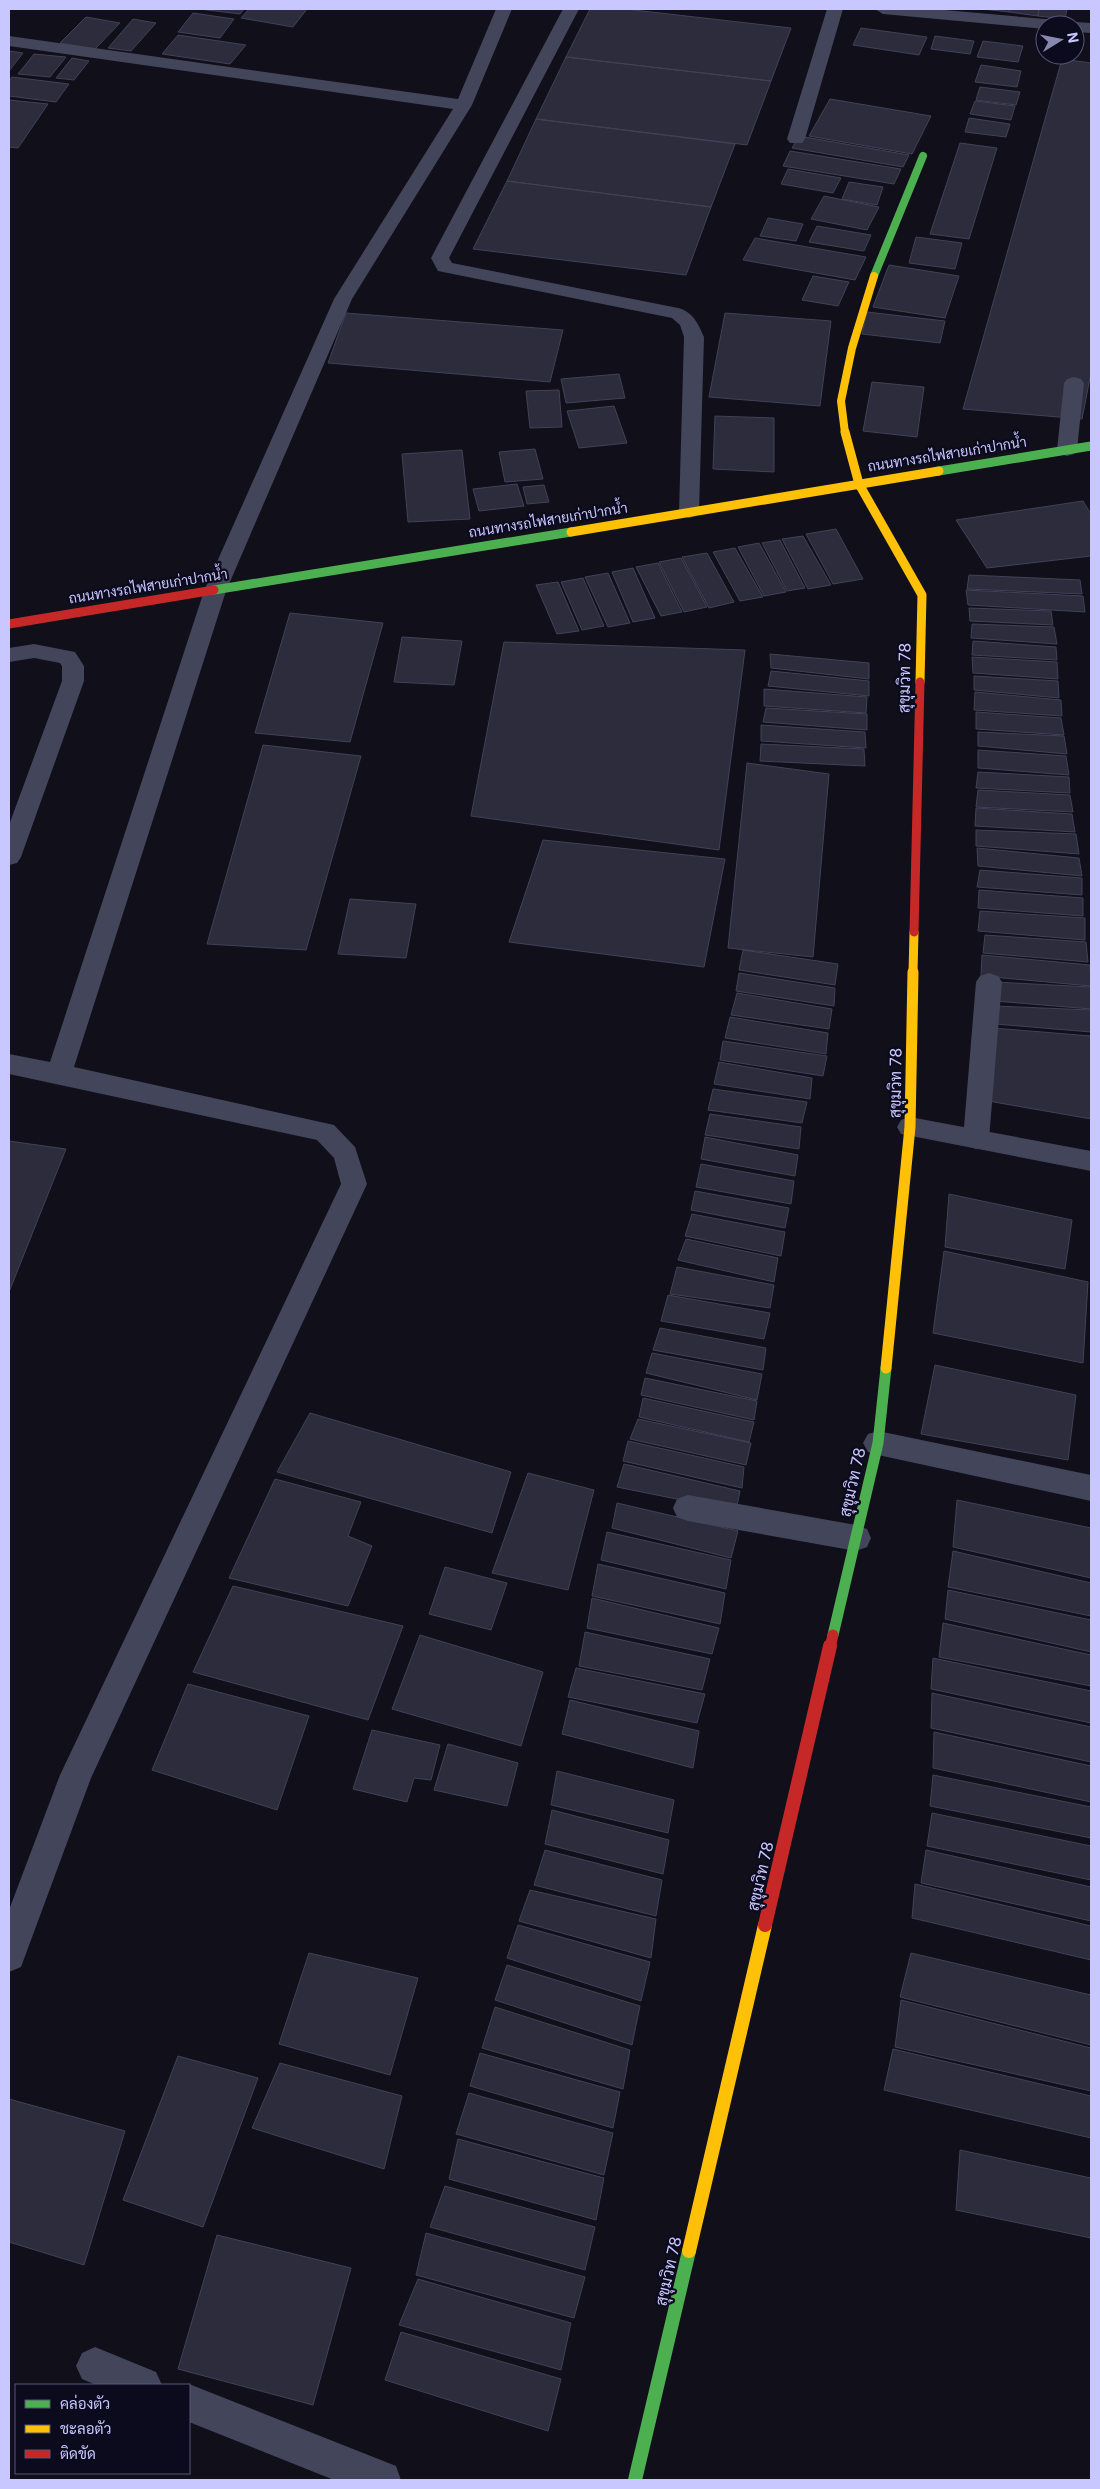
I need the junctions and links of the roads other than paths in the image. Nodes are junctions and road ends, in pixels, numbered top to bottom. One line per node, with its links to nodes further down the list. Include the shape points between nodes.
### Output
1 (504, 9): 7 (street)
2 (571, 9): 14 (street, via 440,258 445,267 678,314 688,322 694,337)
3 (835, 9): 8 (street)
4 (883, 9): 5 (street)
5 (1035, 23)
6 (9, 41): 7 (street)
7 (464, 106): 15 (street, via 342,299)
8 (796, 139)
9 (923, 156): 13 (street, สุขุมวิท 78, via 880,257 852,348 841,401 846,441)
10 (1074, 383): 12 (street)
11 (1091, 446): 12 (street, ถนนทางรถไฟสายเก่าปากน้ำ)
12 (1067, 450): 13 (street, ถนนทางรถไฟสายเก่าปากน้ำ)
13 (859, 484): 14 (street, ถนนทางรถไฟสายเก่าปากน้ำ); 22 (street, สุขุมวิท 78, via 922,594)
14 (690, 512): 15 (street, ถนนทางรถไฟสายเก่าปากน้ำ)
15 (215, 591): 16 (street, ถนนทางรถไฟสายเก่าปากน้ำ); 21 (street)
16 (9, 624)
17 (9, 655): 18 (street, via 34,651 67,657 73,666 73,681)
18 (9, 857)
19 (989, 982): 23 (street)
20 (9, 1064): 21 (street)
21 (59, 1073): 29 (street, via 325,1132 346,1154 354,1184 76,1776)
22 (910, 1127): 23 (street); 25 (street, สุขุมวิท 78)
23 (976, 1139): 24 (street)
24 (1091, 1161)
25 (878, 1443): 26 (street); 28 (street, สุขุมวิท 78)
26 (1091, 1488)
27 (688, 1508): 28 (street)
28 (856, 1538): 34 (street, สุขุมวิท 78)
29 (9, 1955)
30 (95, 2366): 31 (street)
31 (140, 2384)
32 (190, 2403): 33 (street)
33 (382, 2480)
34 (635, 2480)

